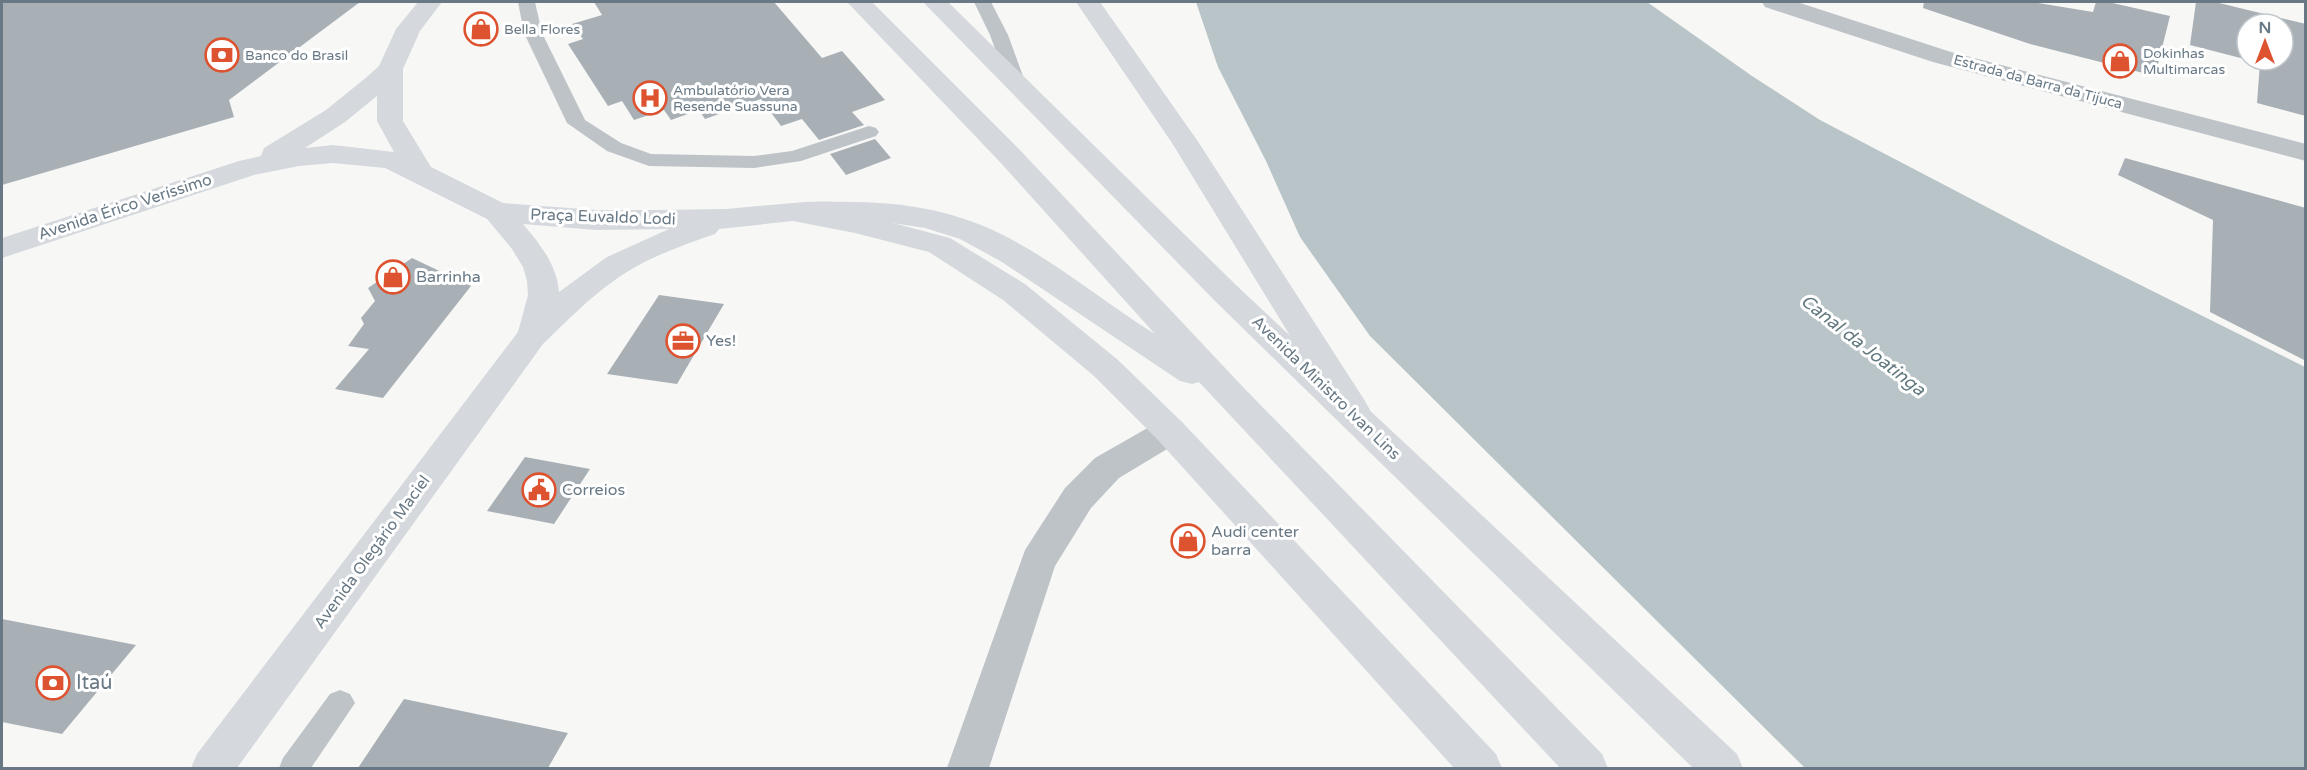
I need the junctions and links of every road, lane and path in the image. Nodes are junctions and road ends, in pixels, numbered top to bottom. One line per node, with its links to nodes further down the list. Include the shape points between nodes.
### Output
1 (430, 2): 8 (main road, Praça Euvaldo Lodi, via 408,29)
2 (526, 2): 10 (lane, via 533,33 577,123 614,147 649,160 754,162 794,157)
3 (859, 2): 19 (main road, via 1009,155)
4 (935, 2): 9 (main road, Avenida Ministro Ivan Lins)
5 (982, 2): 9 (lane)
6 (1088, 2): 20 (main road, via 1185,142)
7 (1774, 2): 11 (street, Estrada da Barra da Tijuca, via 1942,57)
8 (390, 69): 12 (main road, Praça Euvaldo Lodi, via 372,89 332,120); 13 (main road, Praça Euvaldo Lodi, via 390,121)
9 (1018, 87): 20 (main road, Avenida Ministro Ivan Lins)
10 (869, 132)
11 (2306, 153)
12 (249, 167): 13 (main road, Praça Euvaldo Lodi, via 299,157 342,155 390,160); 17 (main road, Avenida Érico Veríssimo)
13 (422, 173): 14 (main road, Praça Euvaldo Lodi)
14 (497, 212): 16 (main road, Praça Euvaldo Lodi, via 596,220); 18 (main road, Avenida Olegário Maciel, via 541,272 545,289 543,309)
15 (793, 212): 16 (main road, Praça Euvaldo Lodi); 19 (main road, via 915,216 983,238 1036,268); 21 (main road, via 901,233 939,245 965,260 1014,292 1106,368)
16 (726, 219): 18 (main road, Avenida Olegário Maciel, via 608,269)
17 (2, 248)
18 (532, 336): 23 (main road, Avenida Olegário Maciel)
19 (1231, 396): 27 (main road)
20 (1363, 425): 28 (main road, Avenida Ministro Ivan Lins)
21 (1170, 431): 25 (street, via 1107,468 1078,498 1038,561); 26 (main road)
22 (340, 703): 24 (lane)
23 (212, 768)
24 (294, 768)
25 (968, 768)
26 (1481, 768)
27 (1587, 768)
28 (1722, 768)

